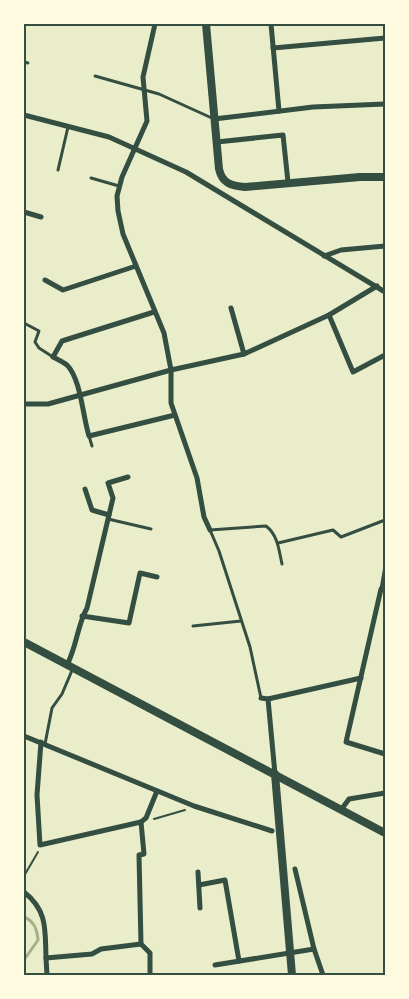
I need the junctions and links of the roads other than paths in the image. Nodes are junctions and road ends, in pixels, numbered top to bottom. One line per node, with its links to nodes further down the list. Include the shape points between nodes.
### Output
1 (155, 24): 7 (street, via 145,64)
2 (206, 24): 11 (street)
3 (271, 24): 5 (street)
4 (385, 38): 5 (street)
5 (274, 48): 9 (street)
6 (95, 76): 7 (lane)
7 (144, 90): 11 (lane); 14 (street, via 147,121)
8 (385, 104): 9 (street)
9 (280, 111): 11 (street)
10 (24, 116): 12 (street)
11 (214, 119): 13 (street)
12 (68, 126): 14 (street, via 109,137); 15 (lane)
13 (217, 142): 18 (street, via 219,169 226,183 236,186); 18 (street, via 283,135)
14 (134, 150): 19 (street); 23 (street, via 221,191)
15 (58, 170)
16 (385, 176): 18 (street)
17 (91, 178): 19 (lane)
18 (288, 182)
19 (120, 186): 24 (street, via 118,211)
20 (24, 212): 21 (street)
21 (42, 217)
22 (385, 246): 23 (street, via 341,250)
23 (324, 256): 26 (street)
24 (136, 266): 25 (street, via 63,290); 29 (street)
25 (45, 280)
26 (377, 286): 27 (street); 30 (street)
27 (385, 292)
28 (231, 308): 32 (street)
29 (154, 312): 34 (street, via 62,341); 35 (street, via 164,333)
30 (329, 315): 32 (street); 33 (street, via 353,372)
31 (24, 323): 34 (lane, via 39,331 35,342)
32 (244, 354): 35 (street)
33 (385, 355)
34 (53, 357): 36 (street, via 67,365)
35 (171, 370): 36 (street); 38 (street, via 171,403)
36 (80, 396): 37 (street, via 48,404); 39 (street)
37 (24, 404)
38 (175, 415): 39 (street); 46 (street, via 197,478 204,517)
39 (89, 436): 40 (lane)
40 (92, 446)
41 (128, 477): 43 (street, via 108,483 113,498)
42 (85, 489): 43 (street, via 92,510)
43 (108, 517): 45 (lane); 52 (street, via 87,608)
44 (385, 520): 47 (lane, via 341,537 333,530)
45 (151, 529)
46 (210, 530): 47 (lane, via 266,526 272,530); 53 (lane)
47 (278, 543): 48 (lane)
48 (282, 564)
49 (385, 566): 51 (lane)
50 (157, 577): 52 (street, via 140,573 129,623)
51 (381, 589): 57 (street)
52 (82, 616): 56 (street)
53 (241, 621): 54 (lane); 58 (lane)
54 (193, 626)
55 (24, 642): 56 (street)
56 (70, 666): 61 (lane, via 62,694 52,708); 63 (street)
57 (361, 678): 59 (street); 62 (street, via 346,742)
58 (261, 698): 59 (street)
59 (268, 699): 63 (street)
60 (24, 736): 61 (street)
61 (43, 743): 64 (street); 67 (street, via 37,794 40,845)
62 (385, 754)
63 (275, 774): 66 (street); 77 (street)
64 (157, 791): 67 (street, via 146,818); 68 (street)
65 (385, 793): 66 (street, via 349,799)
66 (341, 810): 69 (street)
67 (141, 822): 75 (street, via 144,854 139,855)
68 (272, 831)
69 (385, 833)
70 (295, 869): 76 (street)
71 (198, 872): 72 (street)
72 (199, 885): 74 (street); 79 (street, via 225,880)
73 (24, 892): 78 (street, via 38,904 44,919)
74 (200, 908)
75 (141, 944): 78 (street, via 101,949 92,954); 82 (street, via 150,953)
76 (314, 949): 77 (street); 84 (street)
77 (290, 953): 79 (street); 83 (street)
78 (46, 958): 81 (street)
79 (239, 961): 80 (street)
80 (215, 965)
81 (47, 975)
82 (150, 975)
83 (292, 975)
84 (323, 975)

